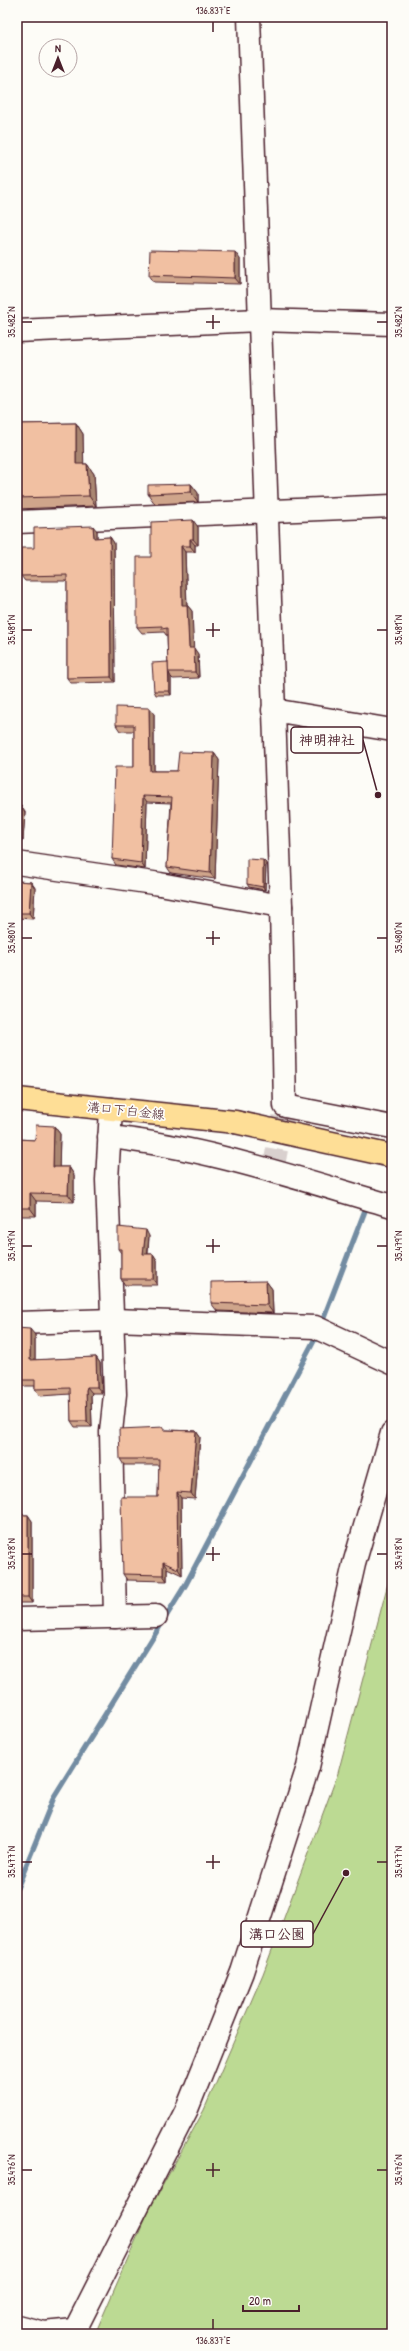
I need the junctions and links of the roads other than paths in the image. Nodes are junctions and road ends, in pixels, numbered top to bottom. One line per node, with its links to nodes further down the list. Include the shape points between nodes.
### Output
1 (249, 17): 2 (street)
2 (259, 320): 3 (street); 4 (street); 6 (street)
3 (392, 324)
4 (17, 331)
5 (392, 506): 6 (street)
6 (265, 510): 7 (street); 8 (street)
7 (17, 522)
8 (273, 710): 9 (street); 11 (street)
9 (392, 730)
10 (17, 863): 11 (street, via 160,884)
11 (281, 906): 14 (street, via 285,1106)
12 (17, 1099): 13 (main road, 溝口下白金線)
13 (111, 1109): 15 (street); 16 (main road, 溝口下白金線, bridge, via 235,1122)
14 (392, 1127)
15 (109, 1137): 17 (street, via 146,1141 273,1171); 18 (street, via 107,1180)
16 (392, 1156)
17 (392, 1206)
18 (113, 1320): 19 (street); 20 (street, via 321,1329); 23 (street, via 115,1394 111,1432)
19 (17, 1322)
20 (392, 1363)
21 (392, 1433): 26 (street, via 354,1564 308,1767 242,1972 187,2109)
22 (156, 1616): 23 (street)
23 (115, 1617): 24 (street)
24 (17, 1619)
25 (17, 2326): 26 (street, via 44,2333)
26 (74, 2332)

